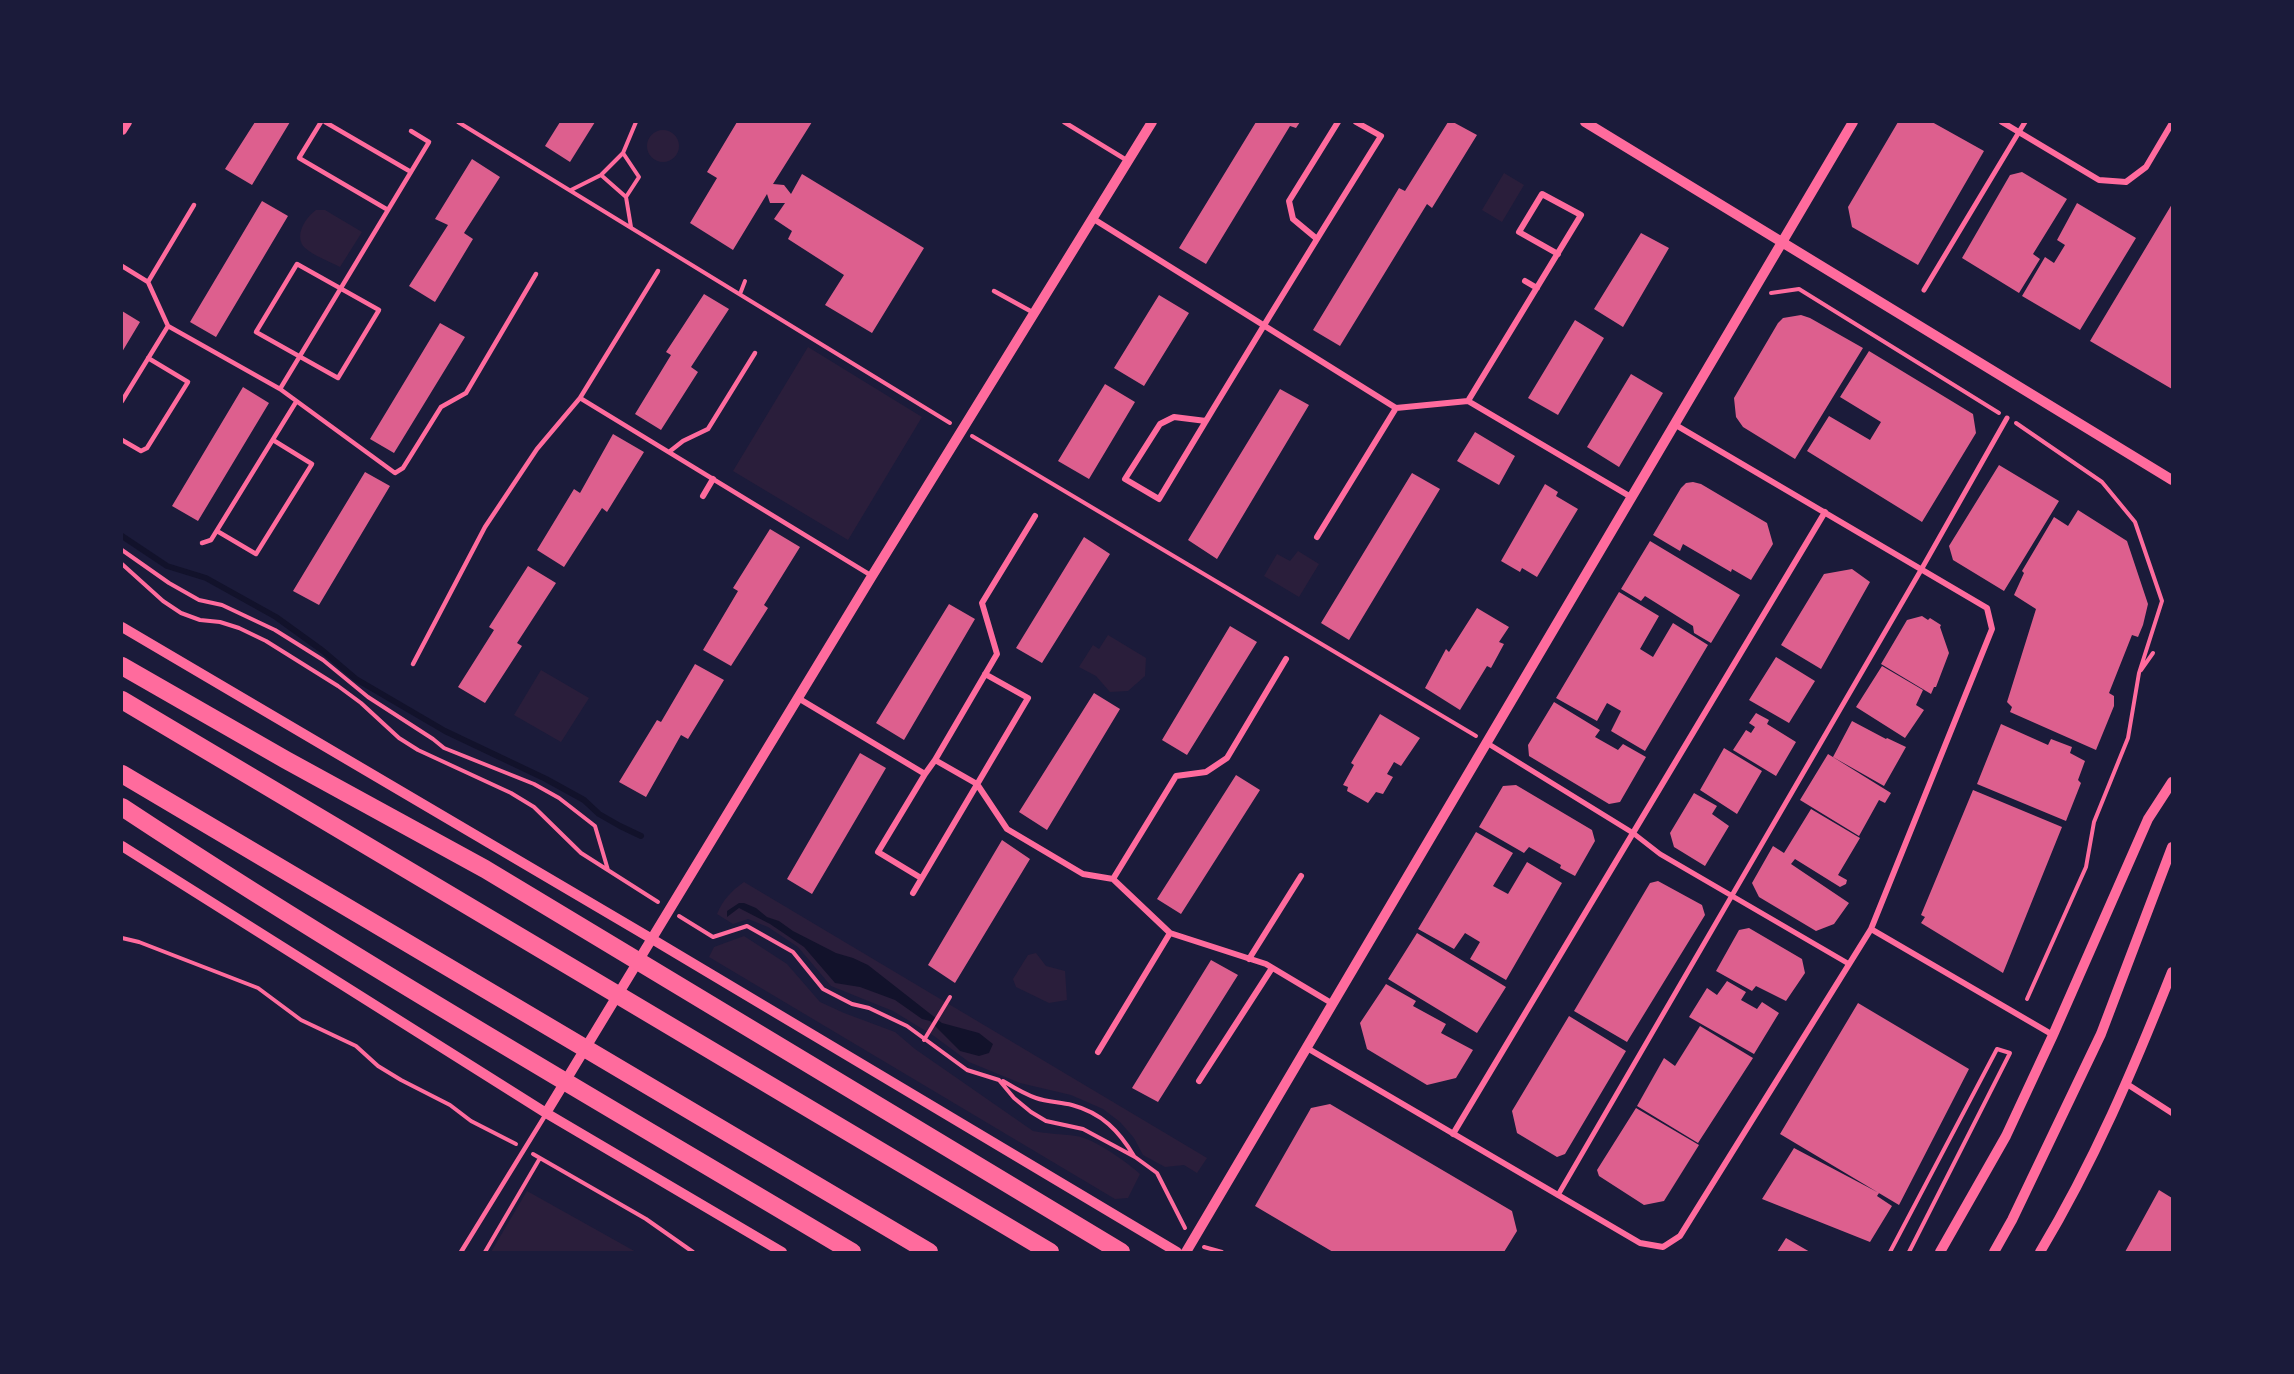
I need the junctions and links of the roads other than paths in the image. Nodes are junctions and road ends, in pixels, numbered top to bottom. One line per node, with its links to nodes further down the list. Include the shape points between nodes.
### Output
1 (127, 122): 12 (street)
2 (323, 122): 16 (lane); 18 (lane, via 299,158)
3 (1064, 122): 15 (lane)
4 (1152, 122): 15 (street)
5 (1338, 122): 20 (street, via 1289,201 1293,219)
6 (1356, 122): 20 (street, via 1381,136)
7 (1585, 122): 21 (street)
8 (1852, 122): 21 (street)
9 (2002, 122): 14 (street)
10 (2025, 122): 14 (street)
11 (2172, 123): 14 (street, via 2146,167 2126,182 2098,180)
12 (122, 130)
13 (411, 131): 16 (lane, via 429,142)
14 (2019, 131): 30 (street)
15 (1128, 161): 19 (street)
16 (411, 172): 18 (lane)
17 (194, 205): 27 (lane)
18 (388, 210): 28 (lane)
19 (1092, 218): 32 (street); 33 (street)
20 (1317, 239): 33 (street)
21 (1782, 242): 46 (street); 51 (street)
22 (1558, 254): 22 (street, via 1581,215 1542,194 1519,232); 29 (street)
23 (122, 266): 27 (lane)
24 (658, 271): 39 (lane)
25 (536, 274): 42 (lane, via 466,393 441,407 403,468 395,472)
26 (1525, 281): 29 (street)
27 (148, 282): 34 (lane)
28 (341, 288): 36 (lane); 36 (lane, via 379,310 350,359 338,378); 36 (lane, via 297,264 279,293 256,333)
29 (1537, 288): 40 (street)
30 (1923, 290)
31 (994, 291): 32 (lane)
32 (1034, 313): 60 (street)
33 (1263, 325): 43 (street); 45 (street)
34 (168, 326): 37 (lane); 38 (lane)
35 (755, 353): 49 (lane, via 708,429)
36 (299, 357): 38 (lane)
37 (148, 358): 41 (lane); 47 (lane, via 188,382 147,448 141,451)
38 (280, 389): 42 (lane)
39 (580, 398): 49 (lane); 63 (lane, via 537,448 485,527)
40 (1468, 401): 43 (street); 53 (street)
41 (122, 402)
42 (296, 402): 48 (lane)
43 (1396, 408): 57 (street)
44 (2007, 417): 59 (street)
45 (1206, 421): 45 (street, via 1159,499 1125,479 1160,424 1174,417)
46 (1674, 424): 53 (street); 54 (street)
47 (122, 440)
48 (273, 441): 56 (lane); 56 (lane, via 312,464 256,554)
49 (669, 452): 50 (lane)
50 (713, 479): 52 (street); 60 (lane)
51 (2172, 480)
52 (704, 496)
53 (1631, 497): 68 (street)
54 (1825, 512): 59 (street); 75 (street)
55 (1035, 516): 65 (street, via 982,603 997,654)
56 (217, 531): 58 (lane, via 211,540)
57 (1317, 537)
58 (202, 543)
59 (1922, 570): 82 (street); 83 (street, via 1987,608 1992,629)
60 (872, 576): 66 (street)
61 (122, 627): 85 (street)
62 (1286, 659): 80 (street, via 1227,758 1206,772 1176,776)
63 (413, 664)
64 (122, 666): 105 (highway, via 485,869)
65 (985, 674): 69 (street); 73 (street, via 1028,698)
66 (798, 698): 71 (street); 85 (street)
67 (122, 700): 104 (highway)
68 (1487, 743): 75 (street); 90 (street)
69 (935, 760): 71 (street); 73 (street)
70 (122, 774): 103 (highway)
71 (925, 774): 79 (street, via 878,852)
72 (2172, 782): 91 (street, via 2148,819)
73 (977, 784): 79 (street); 80 (street, via 1007,829 1083,874)
74 (122, 807): 102 (highway, via 414,990)
75 (1633, 833): 82 (street, via 1660,854); 98 (street)
76 (122, 846): 96 (street)
77 (2172, 847): 109 (street, via 2101,1034)
78 (1301, 876): 86 (street)
79 (921, 878): 81 (street)
80 (1113, 879): 84 (street)
81 (913, 893)
82 (1732, 896): 87 (street); 99 (street)
83 (1870, 929): 87 (street); 91 (street)
84 (1170, 933): 86 (street); 93 (street)
85 (652, 939): 96 (street); 106 (street)
86 (1249, 958): 88 (street)
87 (1849, 964): 99 (street, via 1680,1236 1663,1247 1640,1243)
88 (1272, 968): 90 (street); 94 (street)
89 (2172, 972): 95 (street)
90 (1333, 1004): 92 (street)
91 (2053, 1035): 108 (street, via 2006,1136)
92 (1307, 1048): 98 (street); 107 (street)
93 (1098, 1052)
94 (1199, 1081)
95 (2127, 1084): 97 (street); 110 (street, via 2072,1199)
96 (546, 1113): 100 (lane); 101 (street)
97 (2172, 1113)
98 (1453, 1134): 99 (street)
99 (1558, 1195)
100 (461, 1252)
101 (782, 1252)
102 (852, 1252)
103 (929, 1252)
104 (1050, 1252)
105 (1121, 1252)
106 (1177, 1252)
107 (1186, 1252)
108 (1940, 1252)
109 (1994, 1252)
110 (2040, 1252)

